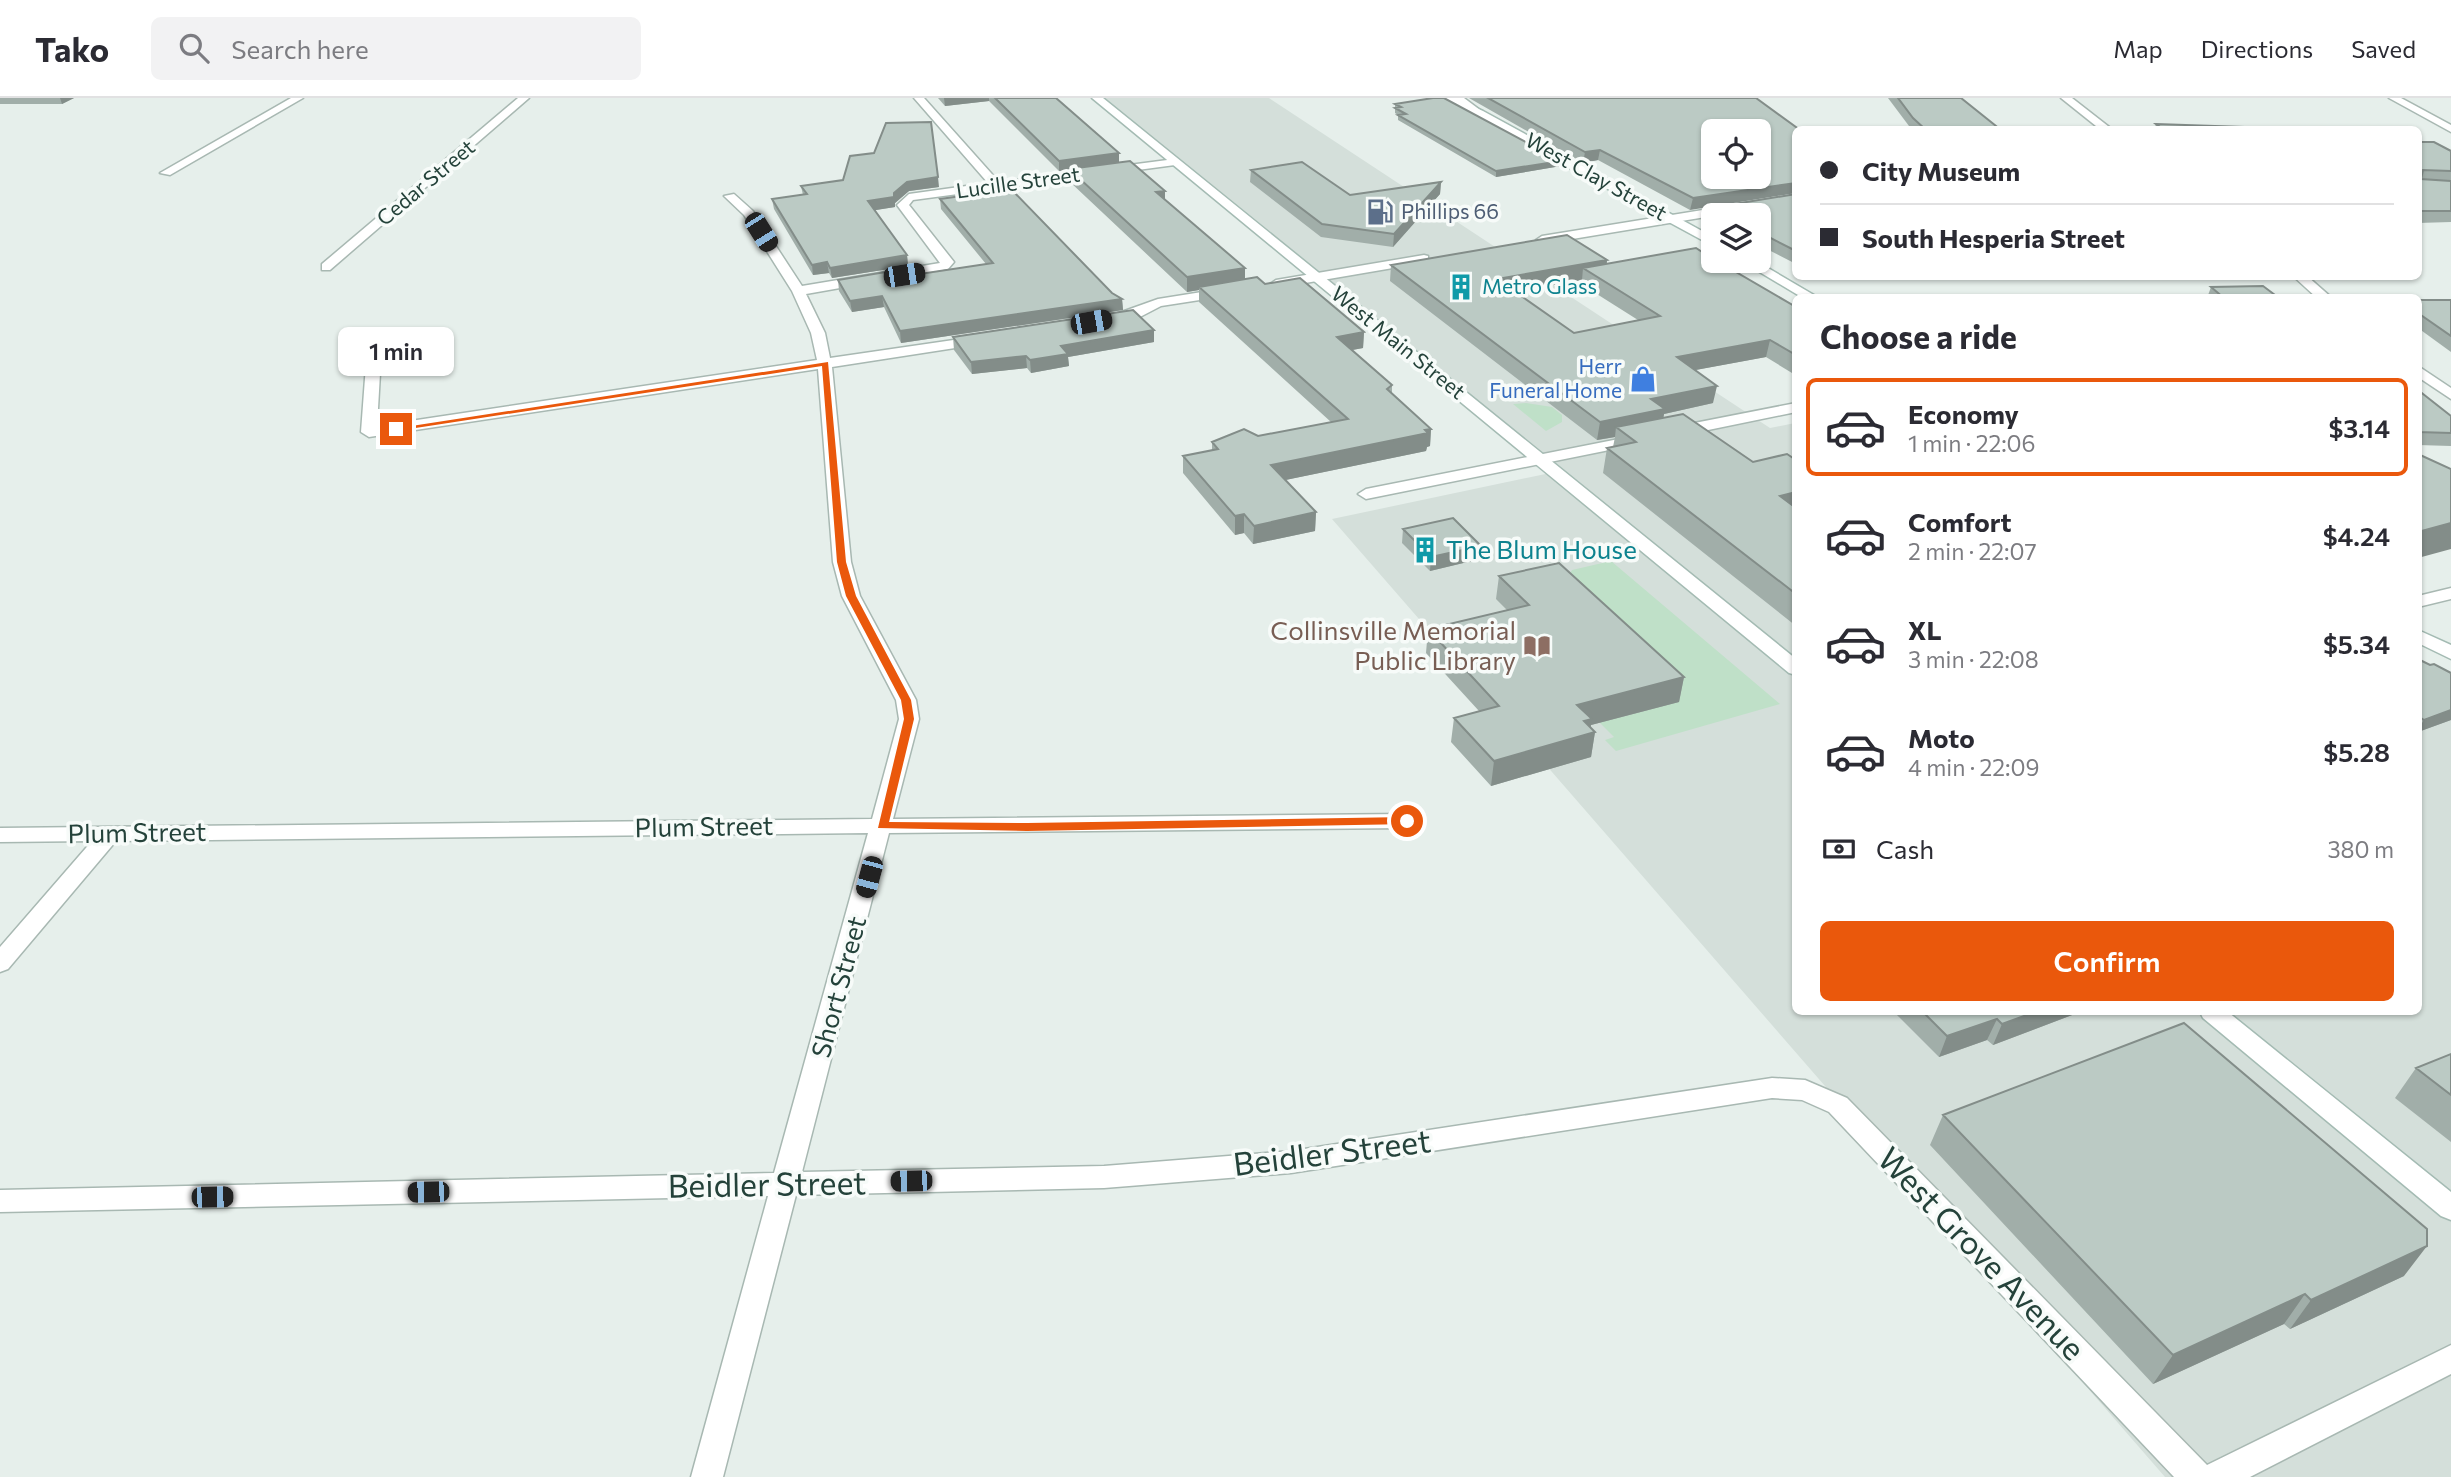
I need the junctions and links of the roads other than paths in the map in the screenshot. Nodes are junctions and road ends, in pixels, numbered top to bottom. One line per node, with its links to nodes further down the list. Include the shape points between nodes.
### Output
1 (298, 98): 13 (street)
2 (524, 98): 21 (street, Cedar Street)
3 (919, 98): 14 (street)
4 (1097, 98): 12 (street, West Main Street)
5 (1445, 98): 9 (street, West Clay Street)
6 (1457, 98): 9 (street, West Clay Street)
7 (2066, 98): 10 (street)
8 (2395, 98): 11 (street)
9 (1479, 113): 17 (street, West Clay Street)
10 (2103, 126)
11 (2451, 129)
12 (1175, 162): 14 (street, Lucille Street); 23 (street, West Main Street)
13 (166, 173)
14 (997, 186): 25 (street, Lucille Street, via 903,201 948,262 944,267)
15 (730, 196): 25 (street, Short Street, via 749,213)
16 (1792, 199): 17 (street)
17 (1671, 218): 18 (street, West Clay Street); 19 (street)
18 (1701, 235)
19 (1525, 242)
20 (1444, 256): 23 (street)
21 (326, 267)
22 (1768, 273): 26 (street)
23 (1317, 277): 28 (street, via 1158,303 1133,315); 35 (street, West Main Street)
24 (2304, 280): 27 (street)
25 (798, 290): 31 (street, Short Street, via 818,333)
26 (1806, 294)
27 (2321, 294)
28 (1096, 321)
29 (374, 338): 31 (street, via 369,432)
30 (996, 338): 31 (street)
31 (825, 364): 43 (street, Short Street, via 842,562 851,596 906,700 909,719)
32 (2422, 373): 33 (street)
33 (2451, 395)
34 (1792, 408): 35 (street)
35 (1542, 460): 36 (street); 41 (street, West Main Street)
36 (1366, 494)
37 (2451, 593): 38 (street)
38 (2422, 602)
39 (2422, 637): 40 (street)
40 (2451, 653)
41 (1792, 666)
42 (1407, 821): 43 (street, Plum Street)
43 (882, 825): 44 (street, Plum Street); 49 (street, Short Street)
44 (111, 833): 45 (street, Plum Street); 46 (street)
45 (0, 835)
46 (0, 963)
47 (2216, 1015): 51 (street)
48 (1738, 1094): 49 (street, Beidler Street, via 1291,1162 1104,1177); 54 (street, West Grove Avenue, via 1772,1088 1805,1090 1838,1105)
49 (787, 1184): 50 (street, Beidler Street); 53 (street, Short Street)
50 (0, 1201)
51 (2451, 1208)
52 (2451, 1359): 55 (street)
53 (707, 1477)
54 (2196, 1477)
55 (2217, 1477)

